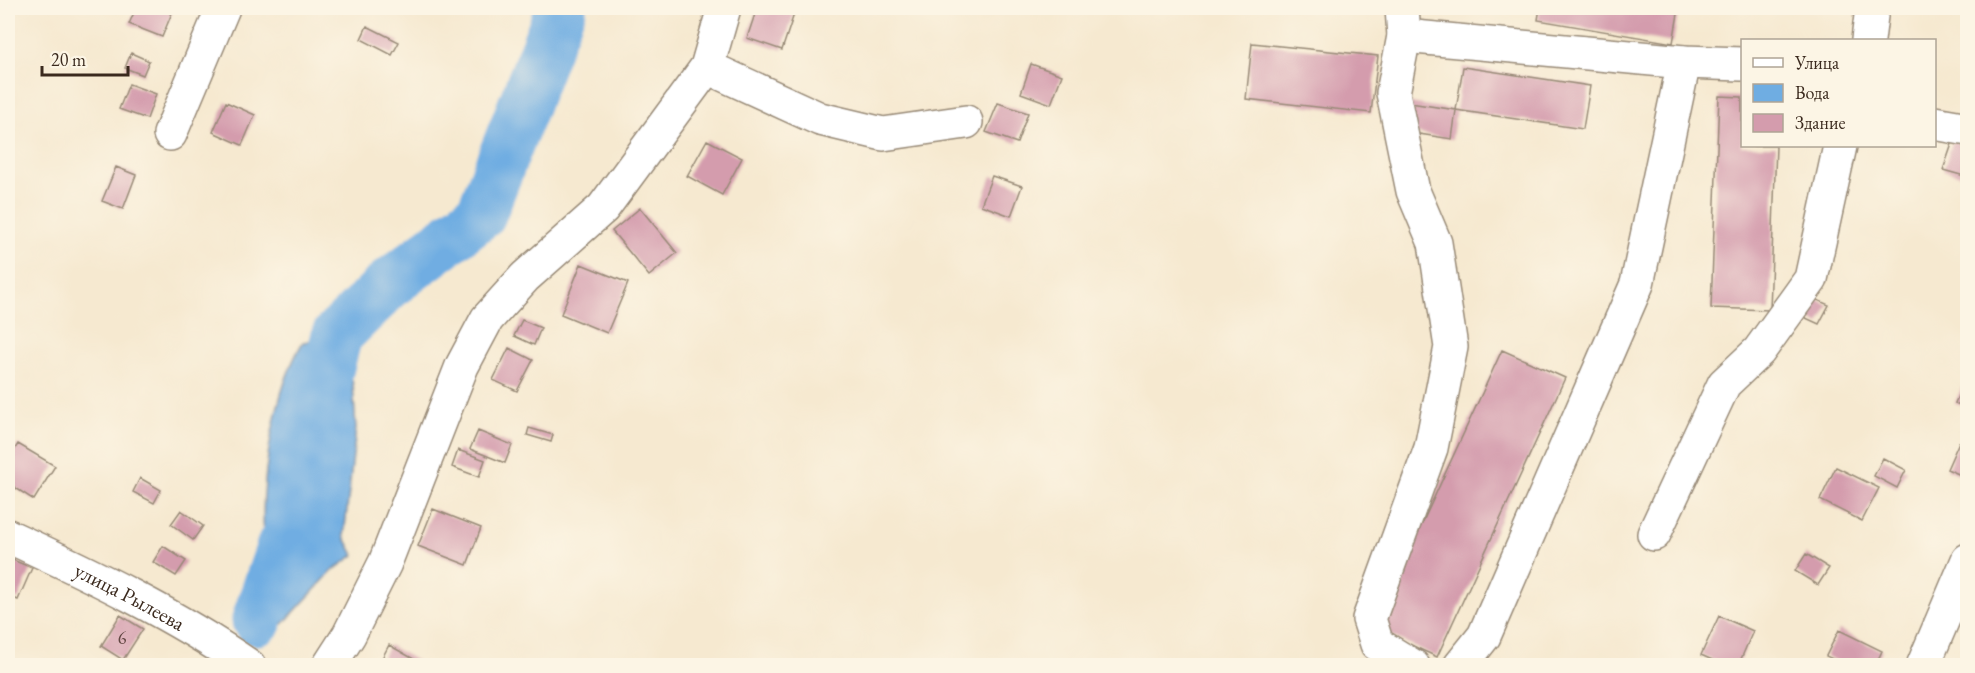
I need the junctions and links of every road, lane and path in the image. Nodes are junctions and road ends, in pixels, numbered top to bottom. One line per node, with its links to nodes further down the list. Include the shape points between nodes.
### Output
1 (223, 8): 12 (street)
2 (1872, 8): 5 (street)
3 (720, 22): 8 (street)
4 (1403, 22): 6 (street); 19 (street, via 1393,93 1413,191 1435,243 1451,347 1431,448 1369,620 1377,644)
5 (1868, 39)
6 (1684, 62): 7 (street); 20 (street, via 1637,284 1484,636)
7 (1741, 64)
8 (707, 68): 9 (street, via 820,119 883,134); 18 (street, via 603,208 525,278 488,319 462,366 385,563)
9 (966, 122)
10 (1936, 123): 11 (street)
11 (1968, 129)
12 (170, 134)
13 (1840, 147): 14 (street, via 1811,279 1759,351 1724,384)
14 (1654, 534)
15 (8, 536): 17 (street, улица Рылеева, via 214,641)
16 (1968, 560): 21 (street)
17 (249, 666)
18 (329, 666)
19 (1413, 666)
20 (1460, 666)
21 (1923, 666)

